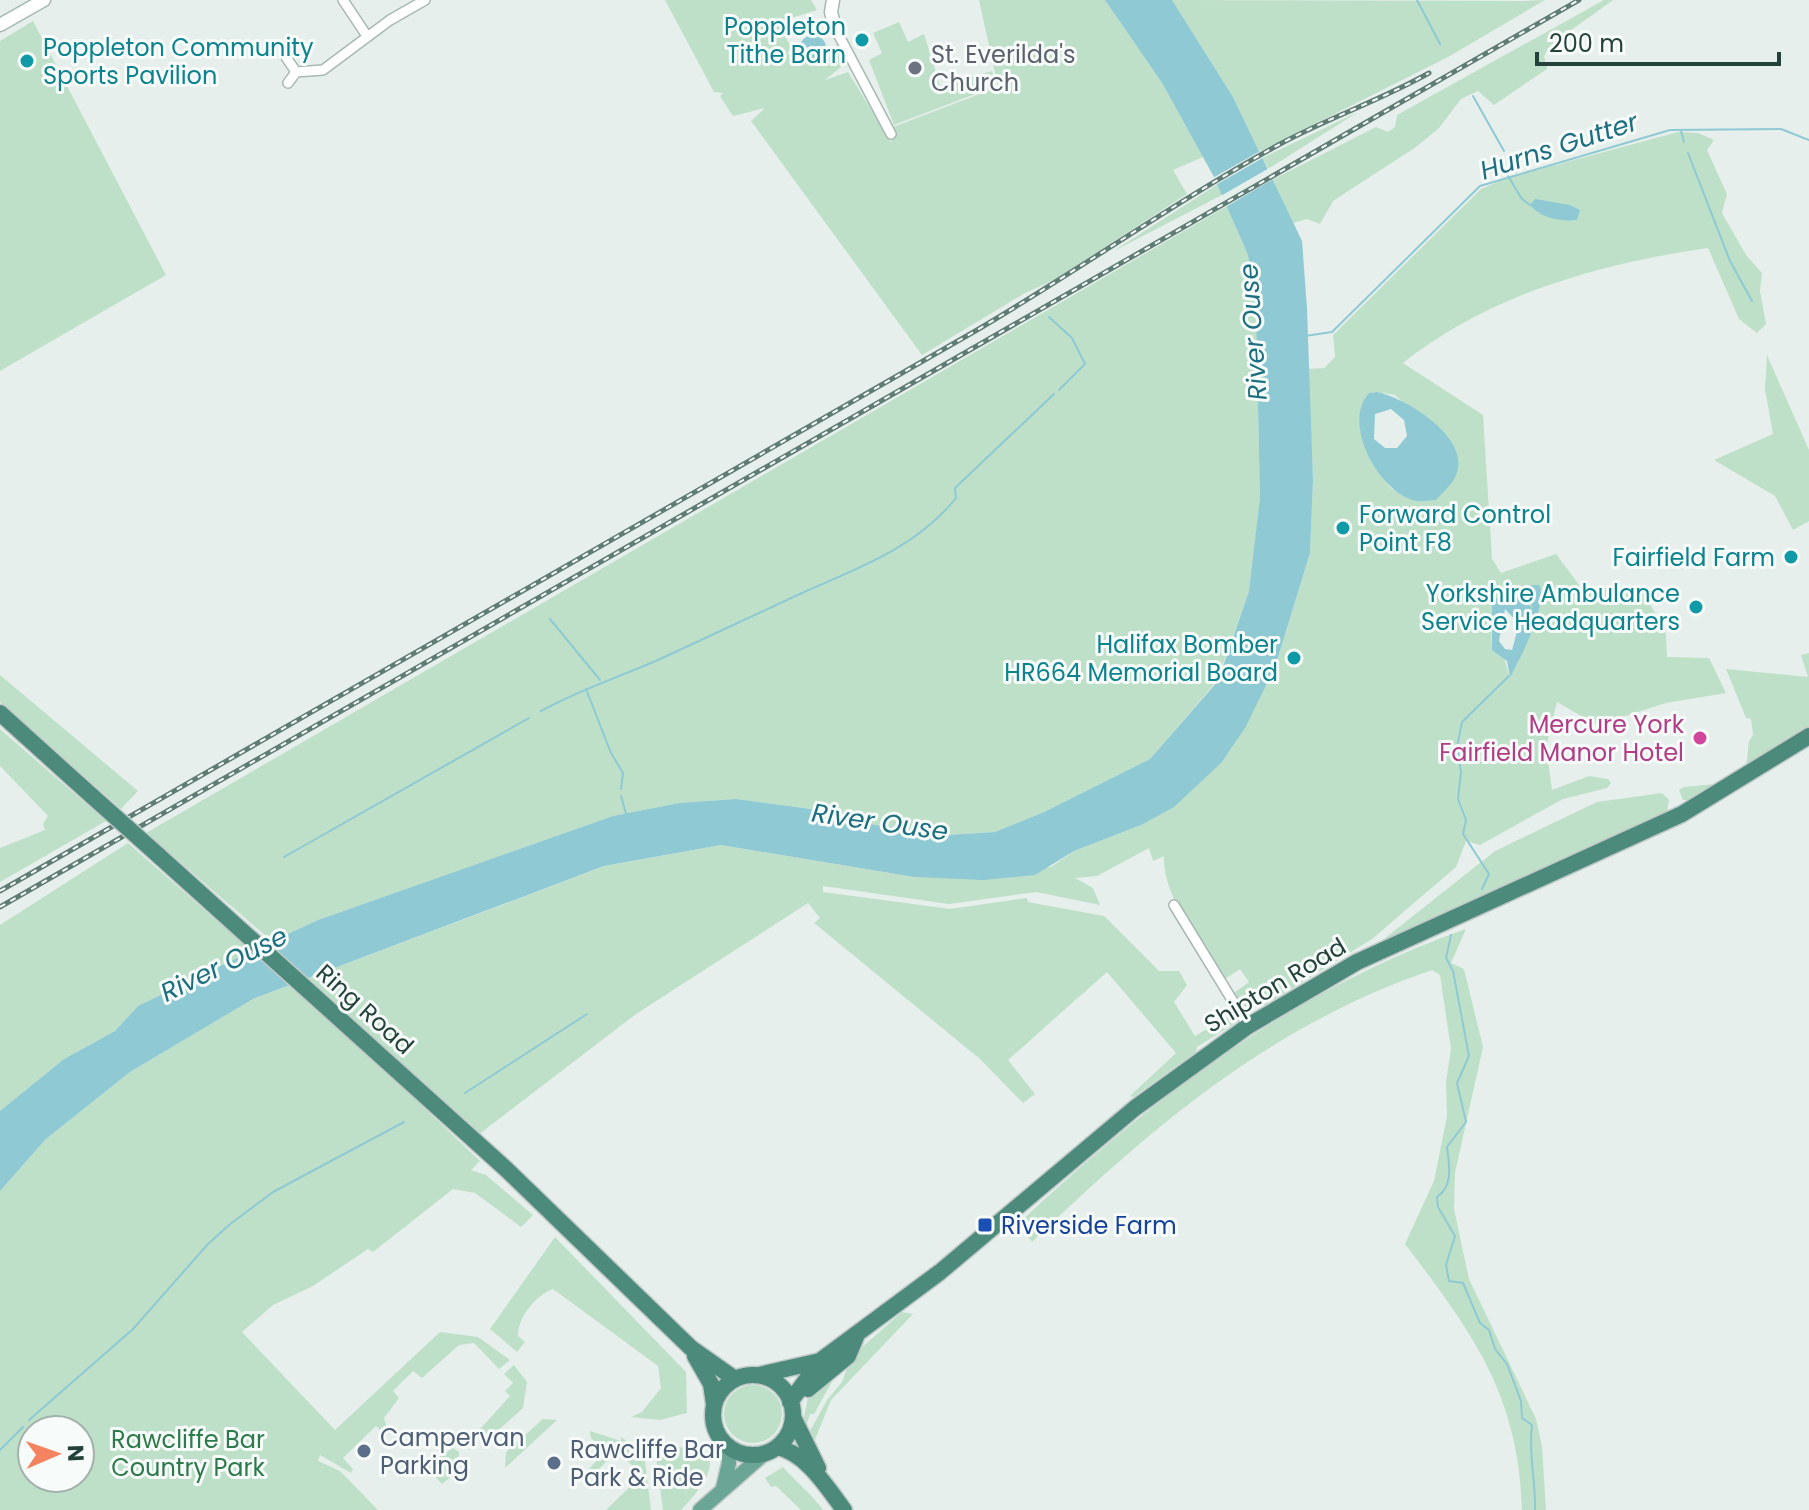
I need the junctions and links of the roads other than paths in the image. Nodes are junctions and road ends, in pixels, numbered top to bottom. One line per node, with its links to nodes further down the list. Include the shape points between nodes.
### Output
1 (44, 0): 5 (street)
2 (343, 0): 7 (street)
3 (425, 0): 7 (street)
4 (833, 0): 6 (street)
5 (0, 25)
6 (835, 28): 11 (street)
7 (367, 36): 9 (street, via 323,70)
8 (286, 57): 9 (street)
9 (296, 72): 10 (street)
10 (288, 83)
11 (891, 134)
12 (0, 713): 16 (highway, Ring Road, bridge)
13 (1809, 736): 15 (highway, Shipton Road, via 1682,814 1357,962)
14 (1174, 905): 15 (street)
15 (1248, 1026): 17 (highway, Shipton Road, via 1123,1117)
16 (661, 1316): 18 (highway, Ring Road); 20 (highway, via 685,1327 733,1368)
17 (857, 1336): 19 (highway, Shipton Road); 23 (highway, via 848,1356 806,1391)
18 (691, 1348): 21 (highway, Ring Road); 22 (highway, Ring Road, via 711,1384)
19 (820, 1361): 20 (highway, Shipton Road); 23 (highway, Shipton Road)
20 (765, 1374): 21 (highway); 23 (highway)
21 (735, 1379): 22 (highway, via 721,1390)
22 (714, 1406): 24 (highway, via 715,1430)
23 (793, 1415): 25 (highway, via 788,1433); 26 (highway)
24 (728, 1447): 25 (highway, via 750,1455); 27 (main road)
25 (767, 1453): 26 (highway, via 792,1452); 27 (main road); 28 (highway, via 788,1460 814,1488)
26 (822, 1479): 28 (highway)
27 (723, 1488): 29 (main road)
28 (840, 1505)
29 (700, 1510)

